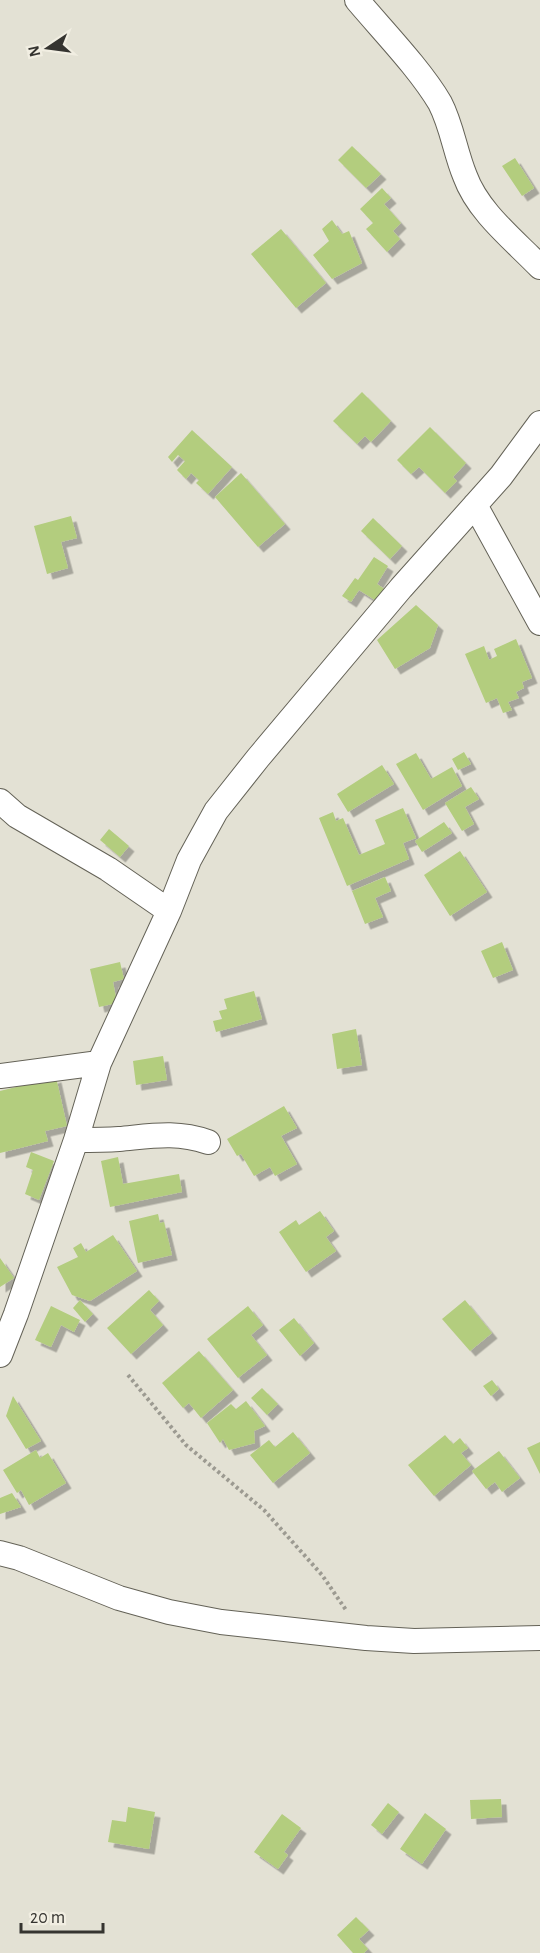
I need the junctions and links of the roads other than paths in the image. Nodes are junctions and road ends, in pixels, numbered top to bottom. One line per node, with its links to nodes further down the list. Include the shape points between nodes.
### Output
1 (357, 0): 2 (street, via 440,104 474,196)
2 (540, 267)
3 (540, 423): 4 (street)
4 (475, 505): 5 (street); 7 (street, via 393,597 216,812 189,860)
5 (540, 623)
6 (0, 801): 7 (street, via 17,816 108,869)
7 (169, 911): 8 (street)
8 (99, 1063): 9 (street); 10 (street)
9 (0, 1076)
10 (76, 1140): 11 (street, via 156,1134 189,1136); 12 (street)
11 (208, 1142)
12 (0, 1355)
13 (0, 1553): 14 (street, via 119,1598 221,1622 414,1641)
14 (540, 1638)

